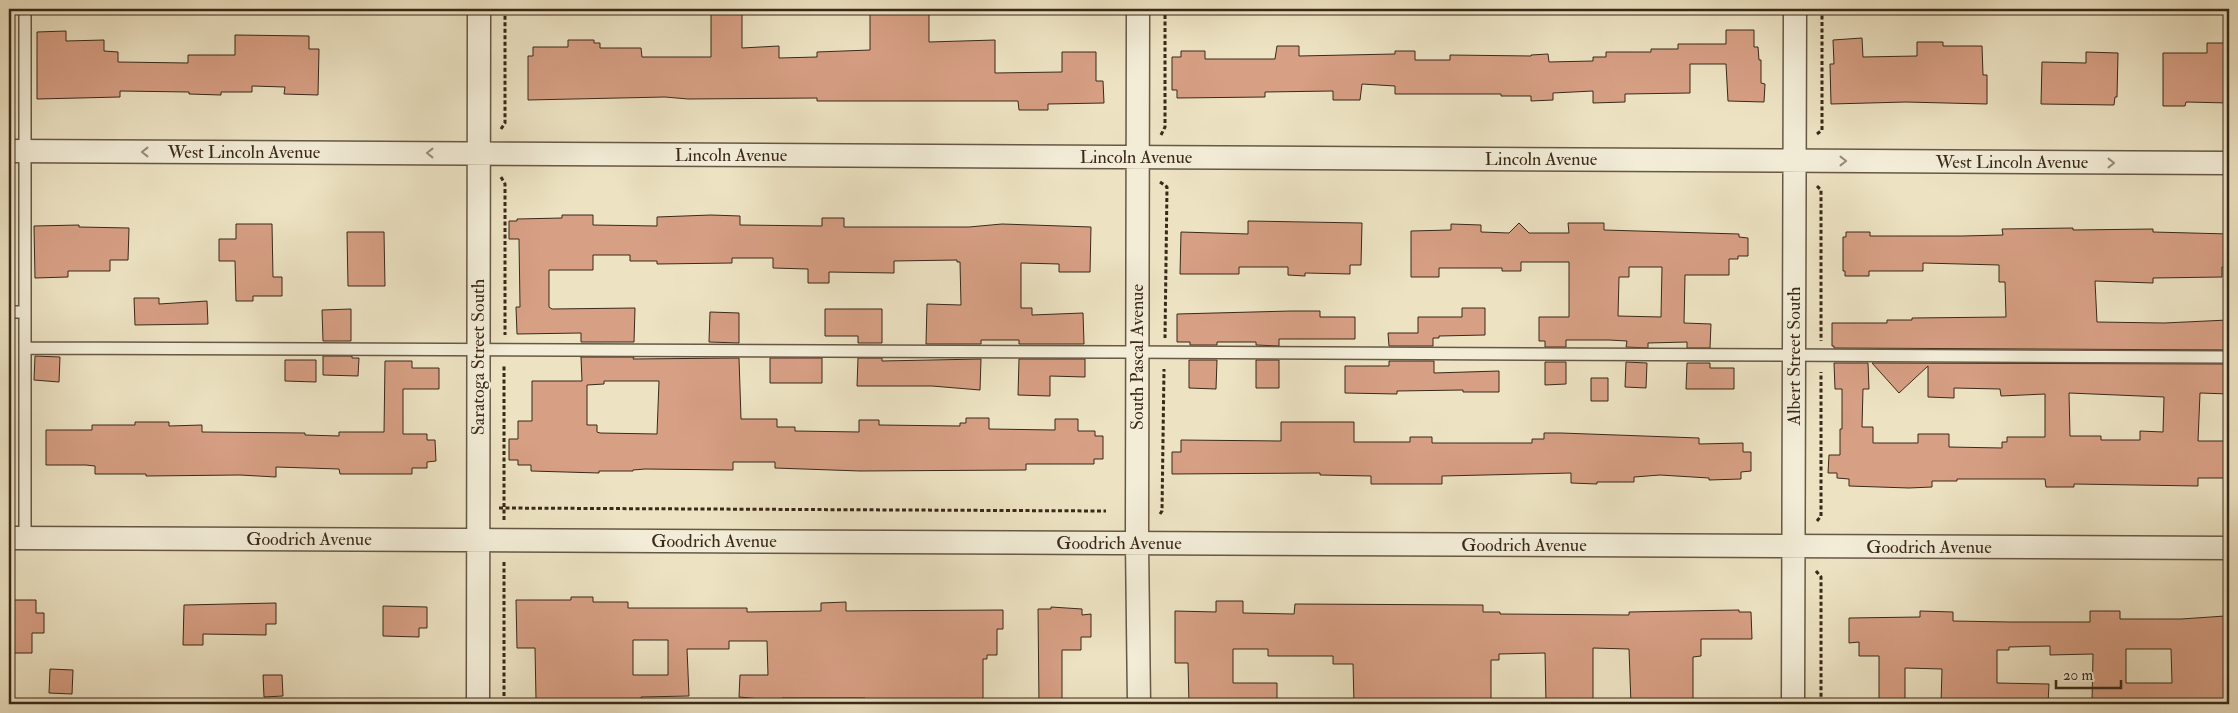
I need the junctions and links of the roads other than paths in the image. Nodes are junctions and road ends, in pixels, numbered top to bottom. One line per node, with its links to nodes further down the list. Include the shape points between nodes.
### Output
1 (25, 9): 5 (lane)
2 (479, 9): 6 (street, Saratoga Street South)
3 (1138, 9): 7 (street, South Pascal Avenue)
4 (1795, 9): 8 (street, Albert Street South)
5 (16, 151): 6 (street, West Lincoln Avenue, one-way to 5); 11 (lane)
6 (478, 154): 7 (street, Lincoln Avenue); 13 (street, Saratoga Street South)
7 (1138, 157): 8 (street, Lincoln Avenue); 14 (street, South Pascal Avenue)
8 (1794, 161): 9 (street, West Lincoln Avenue, one-way to 9); 15 (street, Albert Street South)
9 (2229, 163)
10 (9, 312): 11 (lane)
11 (24, 312): 12 (lane)
12 (25, 348): 13 (lane); 17 (lane)
13 (478, 348): 14 (lane); 18 (street, Saratoga Street South)
14 (1136, 352): 15 (lane); 19 (street, South Pascal Avenue)
15 (1794, 356): 16 (lane); 20 (street, Albert Street South)
16 (2229, 357)
17 (17, 538): 18 (street, Goodrich Avenue)
18 (478, 540): 19 (street, Goodrich Avenue); 22 (street, Saratoga Street South)
19 (1137, 543): 20 (street, Goodrich Avenue); 23 (street, South Pascal Avenue)
20 (1794, 546): 21 (street, Goodrich Avenue); 24 (street, Albert Street South)
21 (2229, 548)
22 (478, 704)
23 (1140, 704)
24 (1793, 704)

